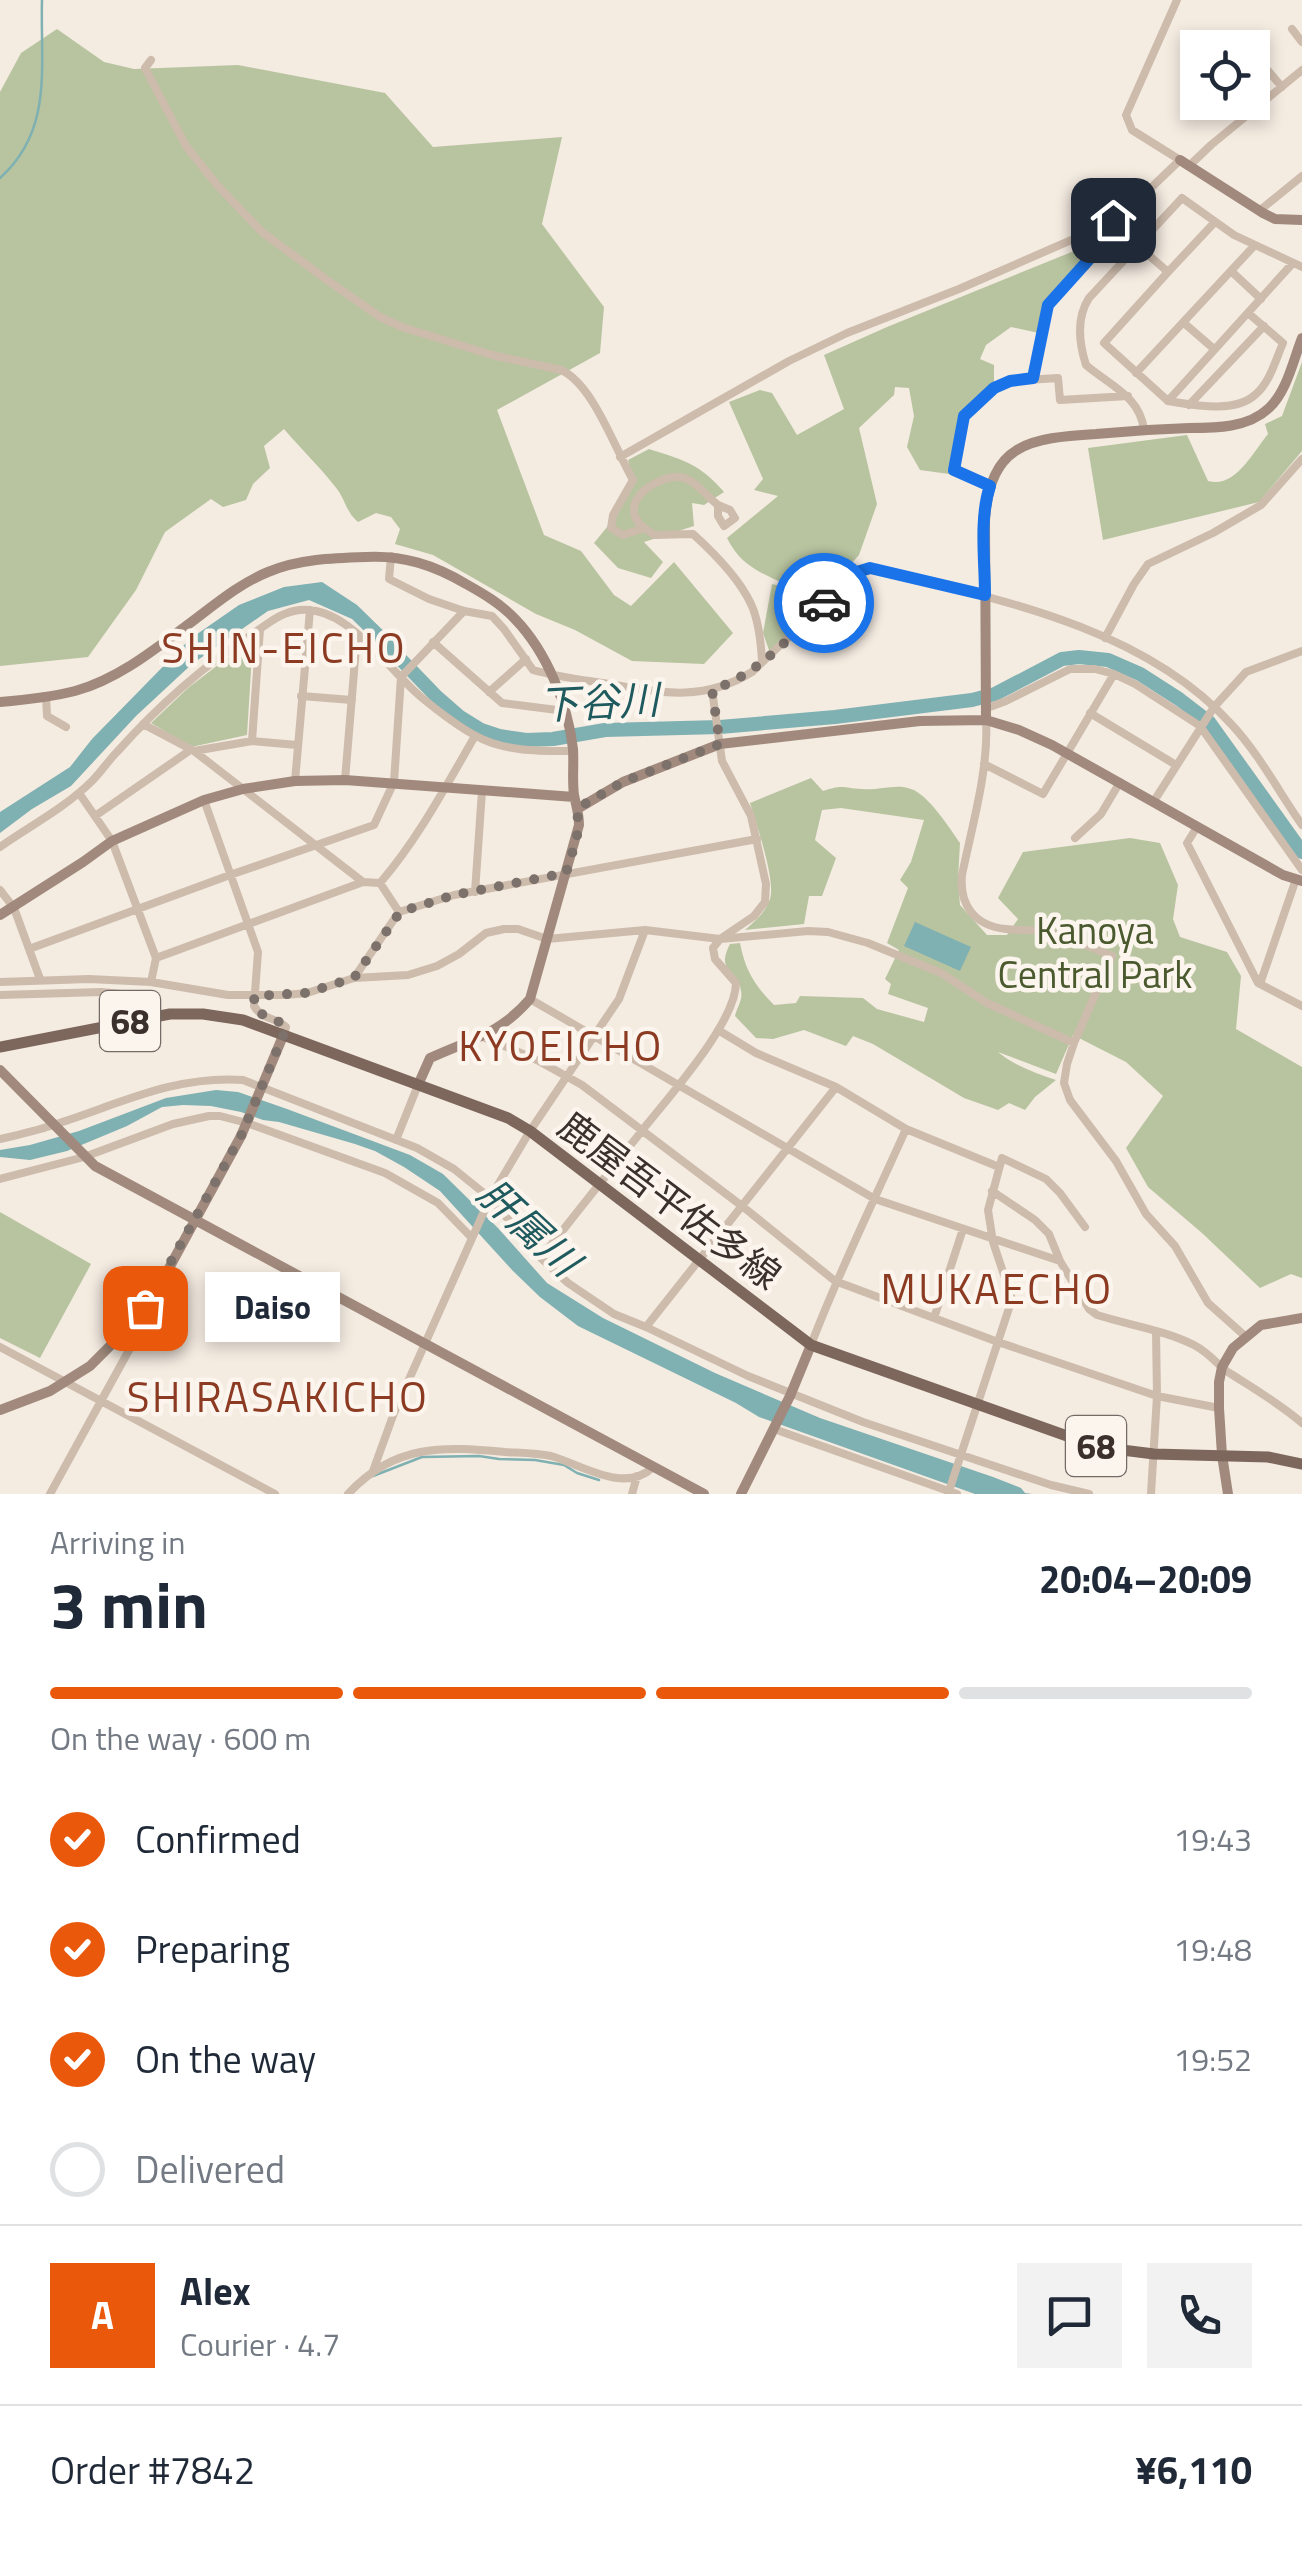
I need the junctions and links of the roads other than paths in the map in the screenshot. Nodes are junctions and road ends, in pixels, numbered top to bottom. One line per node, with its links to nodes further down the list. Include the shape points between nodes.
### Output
1 (1177, 0): 8 (street, via 1126,115 1132,130)
2 (1292, 29): 3 (street)
3 (1302, 42)
4 (151, 60): 33 (street, via 145,68 186,146 262,232 402,327 571,374 585,387)
5 (1302, 70): 7 (street)
6 (1270, 73): 7 (street)
7 (1282, 87): 8 (street)
8 (1185, 163): 10 (street); 13 (street)
9 (1302, 176): 10 (street)
10 (1259, 211): 11 (street)
11 (1302, 220)
12 (1214, 223): 14 (street, via 1182,198); 15 (street); 18 (street)
13 (1106, 224): 28 (street, via 1110,236 1048,305); 33 (street, via 789,360)
14 (1137, 245): 18 (street); 29 (street, via 1089,298 1081,317 1086,365)
15 (1254, 246): 16 (street); 17 (street)
16 (1297, 266): 19 (street)
17 (1231, 271): 19 (street); 21 (street)
18 (1168, 272): 27 (street, via 1104,343)
19 (1261, 299): 20 (street)
20 (1248, 312): 22 (street); 23 (street)
21 (1184, 322): 25 (street); 27 (street)
22 (1264, 326): 26 (street); 31 (street, via 1283,343 1258,394 1237,404)
23 (1227, 336): 25 (street); 26 (street)
24 (1302, 338): 32 (street, via 1278,398 1254,418 1216,428)
25 (1214, 350): 30 (street)
26 (1242, 350): 31 (street)
27 (1136, 373): 30 (street)
28 (1033, 378): 29 (street, via 1058,378 1060,400); 35 (street, via 994,388 964,416 954,470)
29 (1128, 396): 32 (street)
30 (1168, 402): 31 (street)
31 (1190, 405)
32 (1144, 430): 35 (street, via 1041,439 1014,451)
33 (620, 457): 37 (street, via 633,480 611,528 624,535)
34 (1302, 460): 44 (street, via 1260,505 1148,564)
35 (990, 486): 39 (street)
36 (718, 505): 37 (street, via 683,478 663,479 634,505)
37 (644, 528): 48 (street, via 658,536 693,534 712,552 750,602)
38 (391, 556): 41 (street, via 389,579); 49 (street, via 442,570 494,600 519,622); 54 (street, via 318,559 266,572 131,665 78,690)
39 (985, 595): 44 (street); 48 (street, via 870,568 857,572); 59 (street)
40 (310, 610): 42 (street, via 280,616); 43 (street); 55 (street)
41 (464, 611): 45 (street); 47 (street, via 492,616)
42 (260, 629): 62 (street); 67 (street)
43 (358, 635): 51 (street); 56 (street)
44 (1105, 638): 58 (street)
45 (433, 642): 51 (street); 53 (street)
46 (1302, 651): 58 (street, via 1246,672)
47 (526, 660): 49 (street, via 532,670); 53 (street)
48 (762, 661): 52 (street)
49 (550, 674): 52 (street, via 658,693); 60 (street)
50 (1114, 674): 59 (street, via 1070,669); 61 (street); 63 (street)
51 (400, 677): 65 (street); 76 (street)
52 (712, 690): 66 (street)
53 (489, 692): 60 (street, via 502,704)
54 (46, 696): 57 (street); 64 (street, via 47,716)
55 (302, 696): 56 (street); 68 (street)
56 (352, 700): 74 (street)
57 (0, 702)
58 (1214, 706): 63 (street); 86 (street)
59 (986, 711): 66 (street); 71 (street); 72 (street)
60 (565, 712): 69 (street)
61 (1090, 713): 71 (street); 73 (street)
62 (143, 724): 70 (street); 81 (street)
63 (1200, 726): 73 (street); 95 (street)
64 (66, 727)
65 (475, 736): 69 (street, via 530,751); 78 (street)
66 (719, 740): 84 (street); 89 (street)
67 (252, 741): 68 (street); 70 (street)
68 (296, 745): 75 (street)
69 (572, 748): 84 (street)
70 (191, 751): 79 (street); 85 (street)
71 (1066, 753): 72 (street, via 1042,794); 77 (street)
72 (984, 764): 124 (street, via 962,875 966,906 1003,930 1039,930 1112,956)
73 (1176, 764): 83 (street)
74 (345, 780): 75 (street); 76 (street)
75 (295, 781): 79 (street)
76 (394, 782): 78 (street); 91 (street, via 374,825)
77 (1120, 782): 83 (street); 88 (street, via 1101,814)
78 (446, 787): 80 (street); 97 (street)
79 (243, 789): 82 (street); 91 (street)
80 (482, 791): 84 (street); 99 (street)
81 (79, 793): 85 (street); 92 (street)
82 (204, 800): 90 (street); 94 (street)
83 (1154, 801): 87 (street)
84 (576, 803): 93 (street, via 577,837)
85 (95, 816): 90 (street)
86 (1302, 826)
87 (1196, 827): 95 (street); 114 (street, via 1188,843)
88 (1075, 838)
89 (758, 839): 93 (street); 107 (street, via 765,902)
90 (112, 841): 100 (street); 101 (street)
91 (316, 847): 94 (street); 96 (street)
92 (0, 848)
93 (566, 873): 99 (street); 106 (street)
94 (230, 875): 101 (street); 104 (street)
95 (1300, 877): 114 (street)
96 (362, 882): 97 (street); 104 (street)
97 (380, 882): 102 (street)
98 (0, 890): 100 (street)
99 (475, 892): 102 (street)
100 (14, 908): 103 (street); 108 (street)
101 (138, 911): 108 (street); 109 (street)
102 (400, 912): 110 (street)
103 (0, 916)
104 (250, 925): 109 (street); 116 (street, via 258,952)
105 (645, 930): 106 (street); 107 (street); 122 (street, via 619,999)
106 (547, 939): 110 (street, via 504,929 486,933 437,966); 117 (street)
107 (720, 939): 120 (street, via 714,953 736,983 736,994); 124 (street, via 828,932 941,974)
108 (29, 950): 111 (street)
109 (156, 958): 113 (street)
110 (354, 978): 116 (street, via 306,993)
111 (40, 979): 112 (street); 113 (street)
112 (0, 982)
113 (152, 982): 116 (street)
114 (1260, 984): 118 (street)
115 (0, 995): 119 (street, via 141,996)
116 (254, 996): 121 (street, via 258,1012 286,1027)
117 (530, 999): 122 (street); 123 (street)
118 (1302, 1006)
119 (145, 1018): 121 (main road, 鹿屋吾平佐多線 / 68, via 203,1014); 125 (main road, 鹿屋吾平佐多線 / 68)
120 (718, 1030): 129 (street); 130 (street, via 756,1054)
121 (283, 1036): 128 (main road, 鹿屋吾平佐多線 / 68); 131 (street)
122 (593, 1036): 127 (street); 129 (street)
123 (483, 1038): 127 (street); 128 (street, via 430,1058)
124 (1074, 1043): 162 (street, via 1064,1083 1070,1100 1208,1302)
125 (0, 1047)
126 (0, 1070): 133 (street)
127 (567, 1076): 135 (street); 136 (street)
128 (418, 1084): 136 (main road, 鹿屋吾平佐多線 / 68); 138 (street)
129 (679, 1084): 135 (street); 139 (street)
130 (836, 1087): 134 (street); 139 (street)
131 (263, 1088): 132 (street); 133 (street, via 218,1078 180,1083); 138 (street)
132 (247, 1123): 140 (street, via 193,1119); 148 (street); 151 (street, via 409,1186)
133 (54, 1125): 137 (street); 140 (street)
134 (906, 1129): 141 (street); 145 (street)
135 (641, 1131): 143 (street); 147 (street)
136 (530, 1132): 143 (main road, 鹿屋吾平佐多線 / 68); 146 (street)
137 (0, 1139)
138 (396, 1140): 146 (street, via 454,1169)
139 (788, 1148): 145 (street); 147 (street)
140 (82, 1154): 142 (street); 148 (street)
141 (1000, 1167): 144 (street); 149 (street, via 1002,1158 1046,1178)
142 (0, 1178)
143 (600, 1184): 153 (street); 154 (main road, 鹿屋吾平佐多線 / 68)
144 (992, 1191): 152 (street); 155 (street, via 1049,1234)
145 (875, 1199): 150 (street); 156 (street)
146 (490, 1200): 151 (street); 153 (street)
147 (742, 1206): 154 (street); 156 (street)
148 (194, 1218): 159 (street); 164 (street)
149 (1084, 1227)
150 (963, 1229): 152 (street); 157 (street)
151 (473, 1235): 164 (street)
152 (992, 1238): 155 (street); 163 (street, via 1012,1299)
153 (541, 1258): 160 (street, via 605,1308)
154 (698, 1259): 160 (street); 166 (main road, 鹿屋吾平佐多線 / 68)
155 (1060, 1261): 161 (street, via 1097,1315)
156 (835, 1281): 157 (street); 166 (street)
157 (934, 1318): 163 (street)
158 (1302, 1318): 162 (street)
159 (136, 1320): 165 (street); 168 (street)
160 (646, 1327): 171 (street)
161 (1156, 1331): 169 (street, via 1194,1345); 172 (street)
162 (1245, 1336): 169 (street)
163 (998, 1342): 172 (street); 174 (street)
164 (424, 1343): 183 (street); 184 (street)
165 (114, 1344): 168 (street); 170 (street)
166 (810, 1345): 171 (street); 174 (main road, 鹿屋吾平佐多線 / 68)
167 (0, 1347): 170 (street)
168 (126, 1355): 173 (street)
169 (1222, 1367): 175 (street); 177 (street)
170 (64, 1382): 173 (street); 176 (street)
171 (791, 1394): 178 (street); 181 (street)
172 (1156, 1396): 175 (street); 179 (street)
173 (100, 1401): 187 (street); 188 (street)
174 (977, 1403): 179 (main road, 鹿屋吾平佐多線 / 68, via 1098,1447); 181 (street)
175 (1219, 1408): 180 (street)
176 (0, 1410)
177 (1302, 1423)
178 (775, 1426): 186 (street); 192 (street)
179 (1154, 1454): 180 (main road, 鹿屋吾平佐多線 / 68); 194 (street)
180 (1222, 1456): 182 (main road, 鹿屋吾平佐多線 / 68); 195 (street)
181 (960, 1457): 186 (street); 193 (street)
182 (1302, 1464)
183 (652, 1468): 185 (street); 191 (street)
184 (373, 1471): 185 (street, via 414,1451 480,1448 553,1457 600,1477); 189 (street)
185 (637, 1476): 190 (street)
186 (951, 1492)
187 (50, 1494)
188 (274, 1494)
189 (348, 1494)
190 (632, 1494)
191 (704, 1494)
192 (741, 1494)
193 (1089, 1494)
194 (1151, 1494)
195 (1228, 1494)

